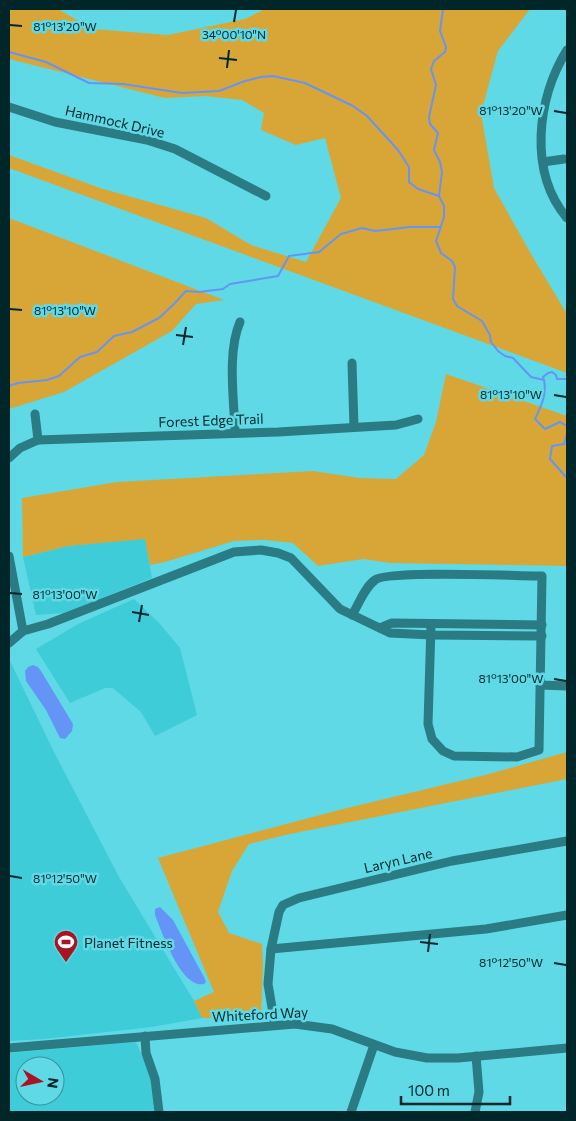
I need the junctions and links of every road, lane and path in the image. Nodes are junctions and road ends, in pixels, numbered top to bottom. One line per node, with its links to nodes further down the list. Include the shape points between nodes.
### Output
1 (567, 50): 4 (street, via 555,72 544,108)
2 (9, 107): 5 (street, Hammock Drive, via 55,122 147,140 175,149)
3 (564, 159): 4 (street)
4 (543, 162): 6 (street, via 553,198)
5 (266, 196)
6 (567, 218)
7 (240, 322): 12 (street, via 235,333 233,356)
8 (352, 363): 11 (street)
9 (35, 414): 13 (street)
10 (418, 418): 11 (street, Forest Edge Trail, via 396,425)
11 (354, 427): 12 (street, Forest Edge Trail)
12 (235, 432): 13 (street, Forest Edge Trail)
13 (38, 440): 14 (street, Forest Edge Trail, via 20,448)
14 (9, 458)
15 (9, 556): 20 (street)
16 (352, 615): 18 (street, via 375,579 386,576 542,576); 19 (street); 20 (street, via 340,609 291,558 261,550 234,552)
17 (431, 625): 18 (street); 19 (street, via 392,624); 21 (street)
18 (542, 625): 22 (street)
19 (380, 628): 21 (street, via 390,632)
20 (23, 632): 23 (street)
21 (432, 635): 22 (street); 24 (street, via 428,724 432,738 443,751 454,756 517,757 539,750)
22 (542, 636): 24 (street)
23 (9, 643)
24 (540, 685): 25 (street)
25 (567, 686)
26 (567, 841): 28 (street, Laryn Lane, via 452,862 290,901 282,905 279,912)
27 (567, 916): 28 (street, via 486,929)
28 (271, 949): 29 (street, Laryn Lane, via 268,984)
29 (275, 1025): 30 (street, Whiteford Way); 31 (street, Whiteford Way, via 323,1027)
30 (145, 1036): 32 (street, Whiteford Way); 35 (street)
31 (374, 1045): 34 (street, Whiteford Way, via 414,1057); 36 (street)
32 (9, 1048)
33 (567, 1048): 34 (street, Whiteford Way)
34 (476, 1056): 37 (street, via 479,1092)
35 (159, 1112)
36 (351, 1112)
37 (476, 1112)

